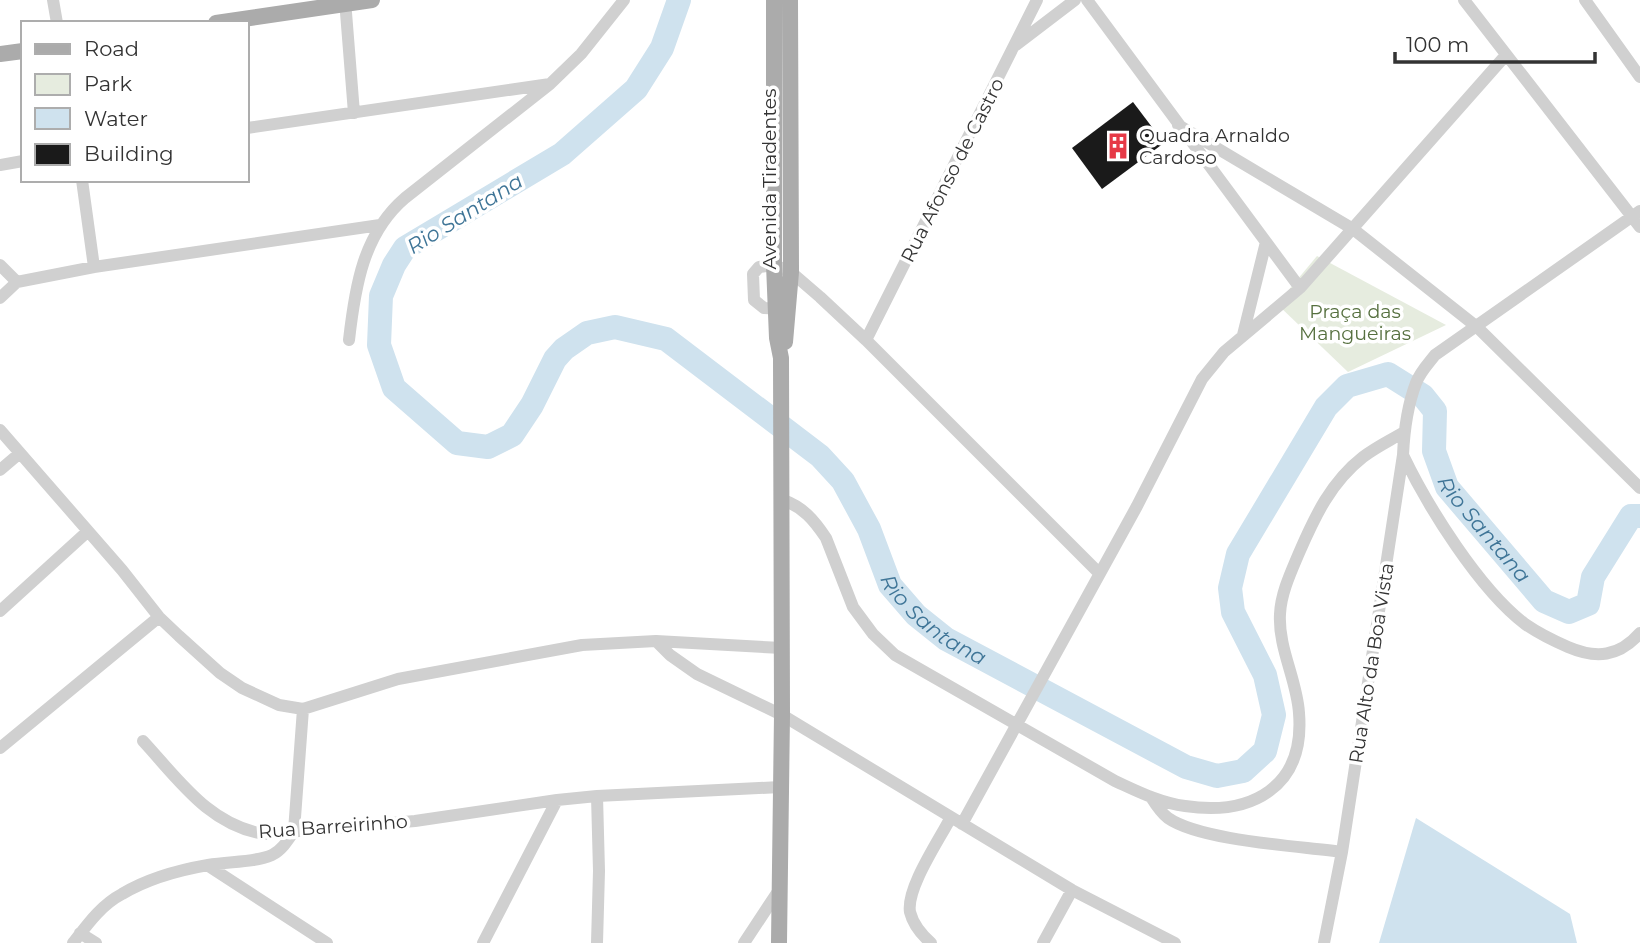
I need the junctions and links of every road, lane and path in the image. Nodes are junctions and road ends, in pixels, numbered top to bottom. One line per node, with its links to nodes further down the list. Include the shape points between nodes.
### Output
1 (53, 0): 12 (street)
2 (373, 0): 11 (main road)
3 (624, 0): 19 (street)
4 (774, 0): 31 (main road)
5 (790, 0): 33 (main road, Avenida Tiradentes)
6 (1037, 0): 14 (street, Rua Afonso de Castro)
7 (1074, 0): 14 (street)
8 (1087, 0): 21 (street)
9 (1464, 0): 17 (street)
10 (1585, 0): 18 (street)
11 (345, 2): 13 (main road); 20 (street)
12 (57, 21)
13 (228, 21)
14 (1013, 47): 41 (street, Rua Afonso de Castro)
15 (21, 51): 16 (main road)
16 (0, 54)
17 (1506, 55): 26 (street); 28 (street)
18 (1640, 77)
19 (550, 84): 20 (street); 27 (street, via 405,198)
20 (354, 113): 22 (street)
21 (1178, 125): 28 (street); 29 (street)
22 (248, 128)
23 (21, 161): 24 (street)
24 (0, 165)
25 (82, 182): 32 (street)
26 (1637, 218): 38 (street)
27 (380, 225): 32 (street); 40 (street, via 362,265)
28 (1353, 229): 35 (street); 38 (street)
29 (1266, 242): 35 (street); 39 (street)
30 (0, 265): 34 (street)
31 (774, 265): 33 (street); 37 (main road)
32 (94, 267): 34 (street)
33 (791, 272): 37 (main road, Avenida Tiradentes); 41 (street)
34 (17, 282): 36 (street)
35 (1300, 288): 39 (street)
36 (0, 298)
37 (782, 309): 48 (main road, Avenida Tiradentes)
38 (1477, 327): 43 (street, Rua Alto da Boa Vista, via 1435,355 1416,383); 47 (street)
39 (1243, 335): 50 (street, via 1202,379)
40 (349, 340)
41 (866, 340): 50 (street)
42 (0, 430): 44 (street)
43 (1405, 432): 45 (street, Rua Alto da Boa Vista); 63 (street, via 1365,455 1333,486 1284,591 1282,634 1300,735 1296,757 1284,779 1263,796 1240,805 1184,806)
44 (20, 453): 46 (street); 49 (street)
45 (1403, 454): 53 (street, via 1467,560 1525,624 1583,653 1603,655 1618,652); 67 (street, Rua Alto da Boa Vista)
46 (0, 470)
47 (1640, 488)
48 (783, 500): 55 (main road, Avenida Tiradentes); 58 (street, via 797,505 826,538 853,607 873,634 895,655)
49 (87, 532): 51 (street); 52 (street)
50 (1099, 572): 58 (street)
51 (0, 611)
52 (159, 617): 56 (street, via 242,688 279,705); 60 (street)
53 (1640, 634)
54 (656, 641): 55 (street); 56 (street, via 583,645 508,657 398,679); 57 (street, via 697,674)
55 (782, 648): 57 (main road, Avenida Tiradentes)
56 (303, 709): 66 (street)
57 (782, 715): 61 (main road, Avenida Tiradentes); 65 (street)
58 (1018, 726): 63 (street); 65 (street)
59 (143, 741): 66 (street, Rua Barreirinho, via 199,802 227,823 264,834)
60 (0, 748)
61 (780, 787): 62 (street, Rua Barreirinho); 69 (main road, Avenida Tiradentes)
62 (597, 796): 64 (street, Rua Barreirinho); 75 (street)
63 (1151, 797): 67 (street, via 1167,817 1203,832)
64 (557, 800): 66 (street, Rua Barreirinho, via 415,821); 74 (street)
65 (957, 820): 70 (street); 78 (street, via 910,900 915,924)
66 (294, 831): 68 (street, via 272,854)
67 (1342, 852): 81 (street, Rua Alto da Boa Vista)
68 (207, 865): 71 (street, via 120,895); 73 (street)
69 (779, 890): 76 (street); 77 (main road, Avenida Tiradentes)
70 (1072, 890): 79 (street); 80 (street)
71 (76, 938): 72 (street)
72 (96, 943)
73 (327, 943)
74 (483, 943)
75 (597, 943)
76 (744, 943)
77 (779, 943)
78 (931, 943)
79 (1043, 943)
80 (1175, 943)
81 (1324, 943)

